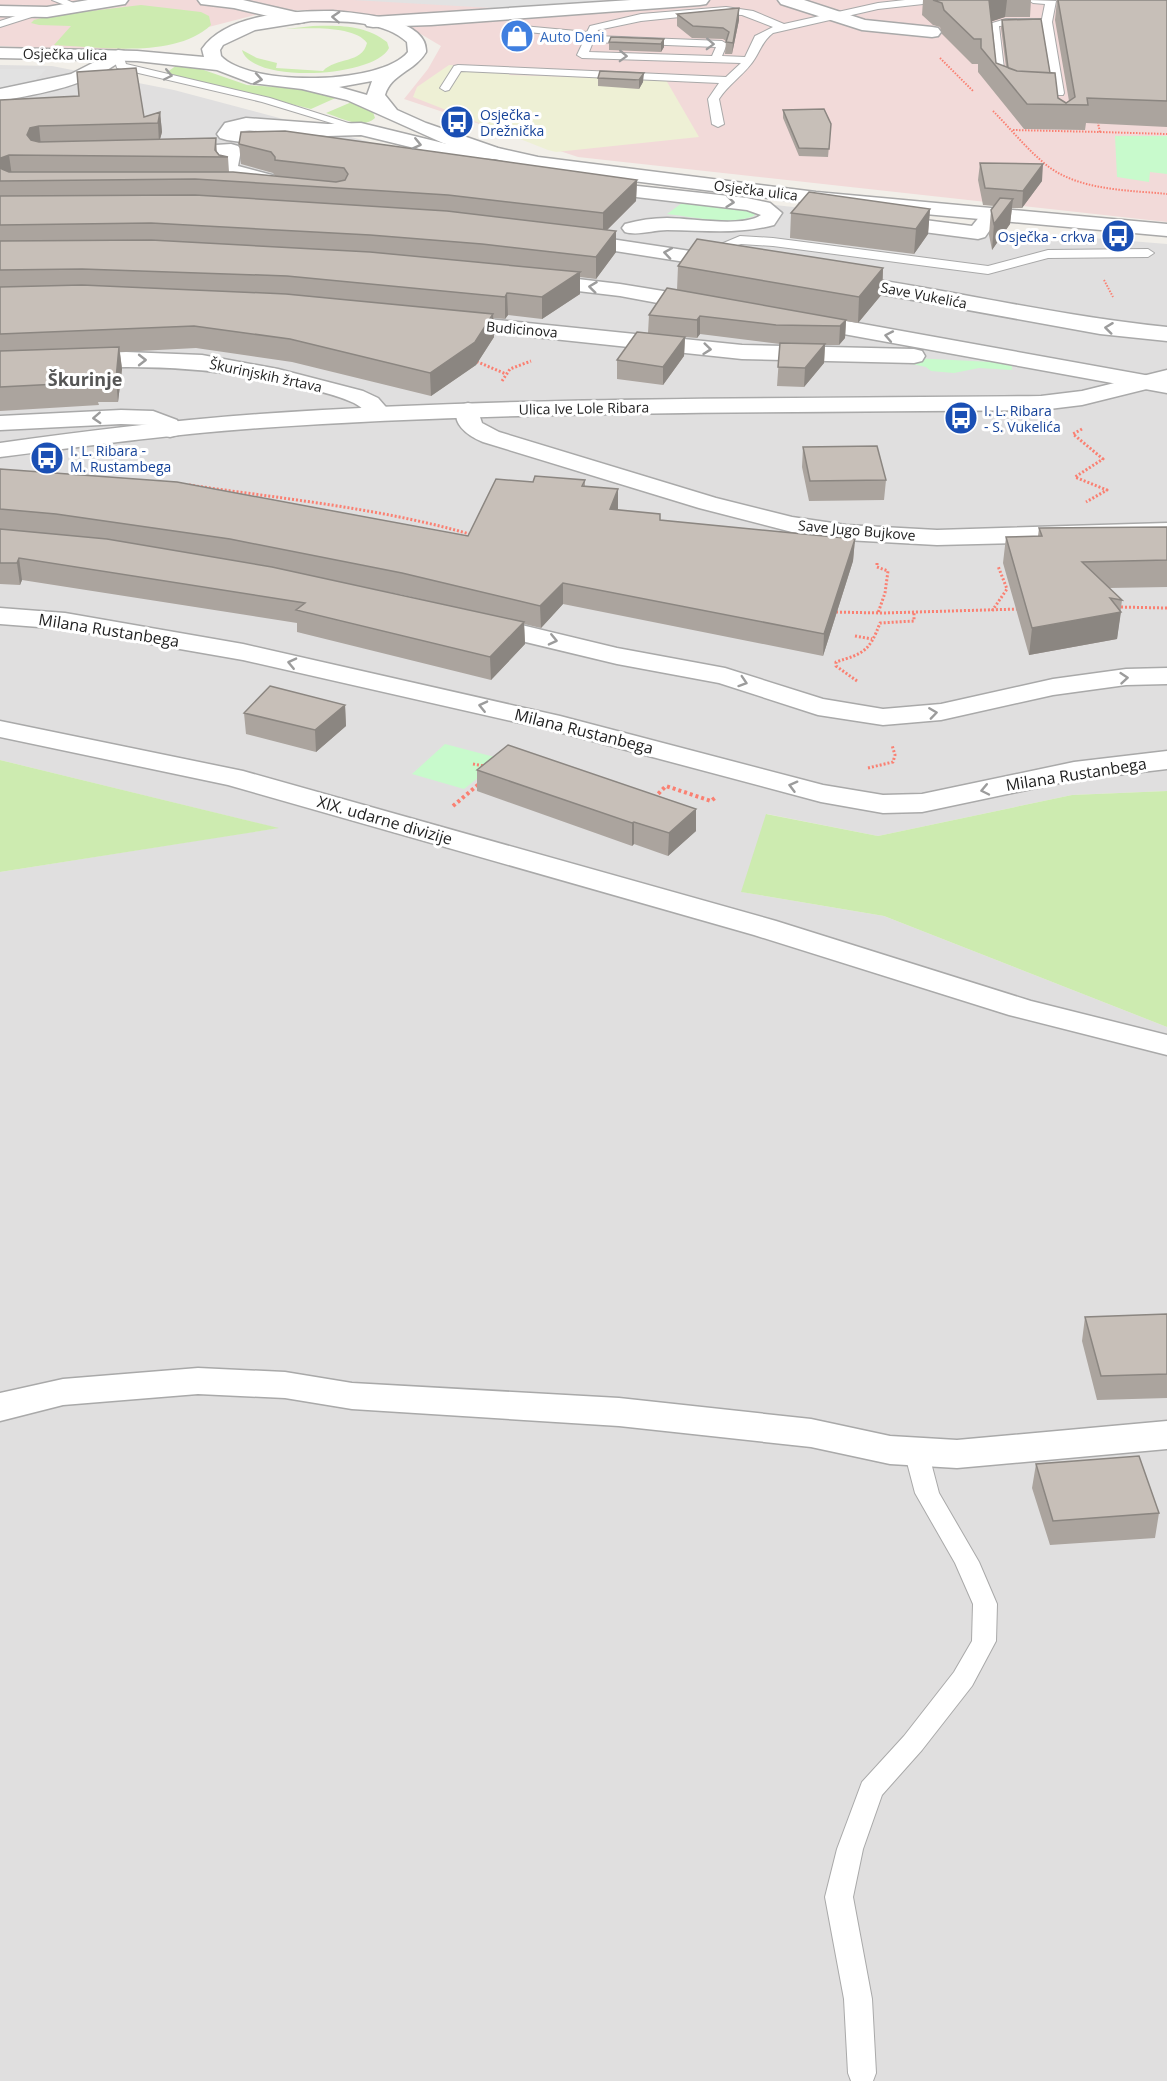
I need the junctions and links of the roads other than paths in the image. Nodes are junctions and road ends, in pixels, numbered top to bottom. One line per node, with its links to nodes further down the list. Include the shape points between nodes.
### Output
1 (57, 0): 9 (lane)
2 (119, 0): 9 (street)
3 (208, 0): 14 (street, Osječka ulica); 18 (street, Osječka ulica)
4 (700, 0): 12 (street)
5 (787, 0): 13 (street)
6 (933, 0): 13 (lane)
7 (1033, 0): 8 (lane)
8 (1056, 1): 16 (lane)
9 (75, 6): 11 (street)
10 (0, 11): 11 (street)
11 (37, 12): 17 (lane)
12 (489, 15): 15 (street); 23 (street, via 443,26)
13 (832, 16): 19 (lane); 21 (street, via 873,27)
14 (298, 18): 15 (street, Osječka ulica, one-way to 14); 18 (street, Osječka ulica)
15 (373, 22): 23 (street, Osječka ulica, via 403,31)
16 (1047, 22): 16 (lane, via 1060,98 1001,88 994,24)
17 (0, 24)
18 (254, 25): 24 (street, Osječka ulica)
19 (782, 27): 22 (lane, via 751,14 726,10 605,23 594,28); 29 (lane, via 759,38)
20 (523, 29): 22 (lane)
21 (932, 32)
22 (590, 37): 28 (lane, one-way to 28, via 722,44); 28 (lane, one-way to 28, via 582,55)
23 (414, 39): 31 (street, Osječka ulica, via 416,54)
24 (215, 43): 27 (street, Osječka ulica); 30 (street, via 211,51)
25 (0, 53): 26 (street, Osječka ulica)
26 (59, 55): 27 (street, Osječka ulica); 32 (street, via 72,69)
27 (124, 55): 30 (street, Osječka ulica); 32 (street, via 98,71); 40 (lane, one-way to 40, via 121,66 256,97)
28 (716, 59): 29 (lane)
29 (749, 60): 33 (lane)
30 (218, 65): 34 (street, Osječka ulica, one-way to 34, via 251,78)
31 (397, 68): 34 (street, Osječka ulica, via 356,80); 37 (street, Osječka ulica, via 380,83 376,96)
32 (74, 79): 36 (street)
33 (728, 80): 35 (lane, via 458,68); 39 (lane, via 713,99)
34 (304, 84): 37 (street, Osječka ulica, via 353,96)
35 (445, 88)
36 (0, 95)
37 (392, 114): 38 (street, Osječka ulica); 40 (street)
38 (413, 124): 40 (street); 43 (street, Osječka ulica)
39 (718, 124)
40 (368, 131): 41 (street, via 246,124 227,130 227,134); 43 (street, one-way to 43, via 447,150)
41 (328, 148)
42 (172, 152): 45 (street, via 231,150 228,169 311,192)
43 (493, 153): 50 (street, Osječka ulica, via 816,198)
44 (417, 163): 49 (street, one-way to 49, via 641,194 747,204 771,213 767,221 746,226 658,223)
45 (212, 184)
46 (814, 211): 47 (street, via 887,215 978,233)
47 (987, 220)
48 (611, 225): 49 (street)
49 (632, 228): 52 (street)
50 (1167, 230)
51 (554, 237): 54 (street, one-way to 51)
52 (727, 244): 53 (lane, via 740,240 772,242 988,270 1048,254); 57 (street)
53 (1148, 253)
54 (752, 266)
55 (516, 278): 58 (street, one-way to 55)
56 (821, 278): 57 (street, Save Vukelića)
57 (894, 288): 61 (street, Save Vukelića, one-way to 57, via 1100,327)
58 (722, 307)
59 (778, 316): 62 (street, one-way to 59)
60 (427, 320): 62 (street, Budicinova, one-way to 62, via 742,352)
61 (1167, 334)
62 (1008, 358): 64 (street)
63 (0, 365): 66 (street, Škurinjskih žrtava, one-way to 66, via 144,359 219,364 355,396)
64 (1161, 382): 65 (street, Ulica Ive Lole Ribara, via 1041,403)
65 (468, 410): 66 (street, Ulica Ive Lole Ribara); 70 (street, Save Jugo Bujkove, via 470,424 491,437 676,495 800,526 878,535 974,538)
66 (380, 414): 68 (street, Ulica Ive Lole Ribara)
67 (0, 423): 68 (street, one-way to 67, via 169,425 153,418)
68 (170, 430): 69 (street, Ulica Ive Lole Ribara)
69 (0, 450)
70 (1167, 531)
71 (0, 616): 75 (street, Milana Rustanbega, one-way to 71, via 1074,771 922,803 884,804 821,793 560,723 243,652 65,621)
72 (459, 618): 73 (street, one-way to 73, via 617,656 724,676 818,707 883,717 941,712 1053,687)
73 (1167, 676)
74 (0, 729): 76 (street, XIX. udarne divizije, via 233,777 765,928 1020,1008)
75 (1167, 760)
76 (1167, 1046)
77 (0, 1407): 79 (street, via 63,1392 198,1382 285,1384 352,1396 619,1412 811,1433 890,1450)
78 (1167, 1435): 79 (street, via 957,1454)
79 (916, 1451): 80 (lane, via 927,1493 967,1562 985,1604 984,1641 963,1679 871,1790 850,1849 839,1897 858,1999)
80 (862, 2073)

